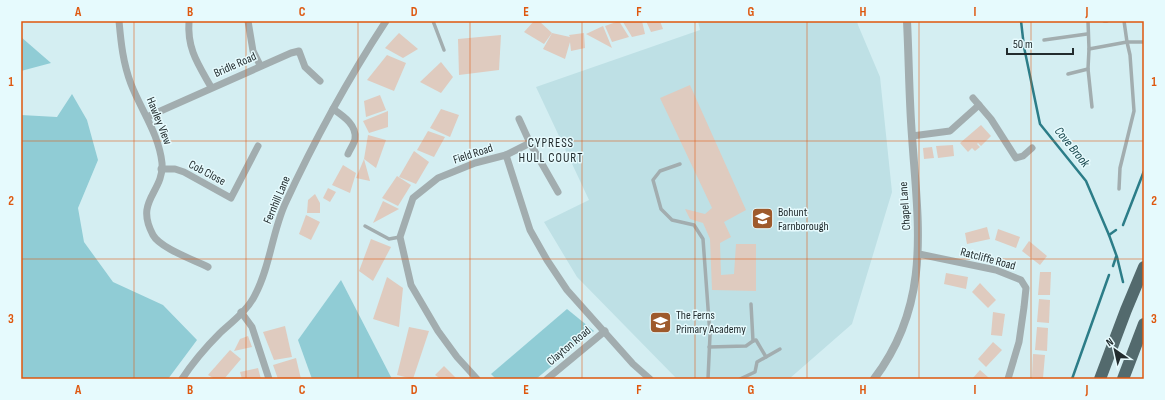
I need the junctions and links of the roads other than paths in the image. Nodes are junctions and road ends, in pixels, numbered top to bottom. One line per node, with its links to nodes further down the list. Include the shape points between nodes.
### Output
1 (119, 21): 26 (street, Hawley View, via 124,62 131,85)
2 (189, 21): 21 (street, via 191,50)
3 (248, 21): 17 (street, via 253,52)
4 (386, 21): 25 (street, Fernhill Lane)
5 (433, 21): 16 (lane)
6 (907, 21): 28 (street, Chapel Lane)
7 (1088, 21): 11 (lane)
8 (1104, 21): 9 (lane)
9 (1107, 21)
10 (1124, 21): 13 (lane)
11 (1087, 34): 12 (lane); 15 (lane)
12 (1044, 40)
13 (1127, 42): 14 (lane); 15 (lane); 36 (lane, via 1134,111 1120,168)
14 (1144, 42)
15 (1089, 49): 18 (lane)
16 (444, 50)
17 (260, 65): 20 (street, Bridle Road, via 299,51 305,67); 21 (street, Bridle Road)
18 (1088, 69): 19 (lane); 24 (lane)
19 (1068, 74)
20 (320, 80)
21 (211, 87): 26 (street, Bridle Road)
22 (973, 98): 23 (street)
23 (979, 105): 28 (street, via 950,131); 31 (street, via 988,114 1016,158 1023,156)
24 (1092, 107)
25 (333, 110): 32 (street, via 354,128 355,139); 44 (street, Fernhill Lane, via 284,205 255,297)
26 (147, 117): 35 (street, Hawley View, via 157,142)
27 (519, 119): 29 (street)
28 (912, 136): 40 (street, Chapel Lane)
29 (530, 143): 33 (street); 37 (street)
30 (258, 146): 35 (street, Cob Close, via 231,198 184,172)
31 (1032, 148)
32 (348, 154)
33 (506, 155): 39 (street, Field Road, via 475,162 438,178 413,198); 46 (street, Field Road, via 530,230 567,290)
34 (680, 164): 48 (lane, via 660,171 653,180 661,209 672,220 694,225 703,239)
35 (161, 169): 41 (street, Hawley View, via 161,178 146,210 154,236 167,247)
36 (1119, 189)
37 (558, 192)
38 (365, 226): 39 (lane, via 389,239)
39 (400, 237): 53 (street, via 410,285 438,331)
40 (919, 254): 58 (street, Chapel Lane, via 916,282 903,330 893,352); 59 (street, Ratcliffe Road, via 996,270 1021,280 1026,288 1024,307 1019,342)
41 (208, 267)
42 (1142, 272): 60 (highway)
43 (751, 304): 47 (lane)
44 (241, 312): 51 (street, Fernhill Lane, via 206,348); 52 (street, via 252,327)
45 (1144, 324): 61 (highway)
46 (604, 331): 54 (street, Clayton Road); 55 (street, Field Road)
47 (752, 341): 48 (lane, via 746,346); 50 (lane, via 756,340)
48 (709, 347): 56 (lane)
49 (780, 349): 50 (lane)
50 (766, 356): 57 (lane, via 757,362 754,372)
51 (182, 379)
52 (269, 379)
53 (478, 379)
54 (547, 379)
55 (650, 379)
56 (708, 379)
57 (740, 379)
58 (874, 379)
59 (1008, 379)
60 (1100, 379)
61 (1122, 379)

